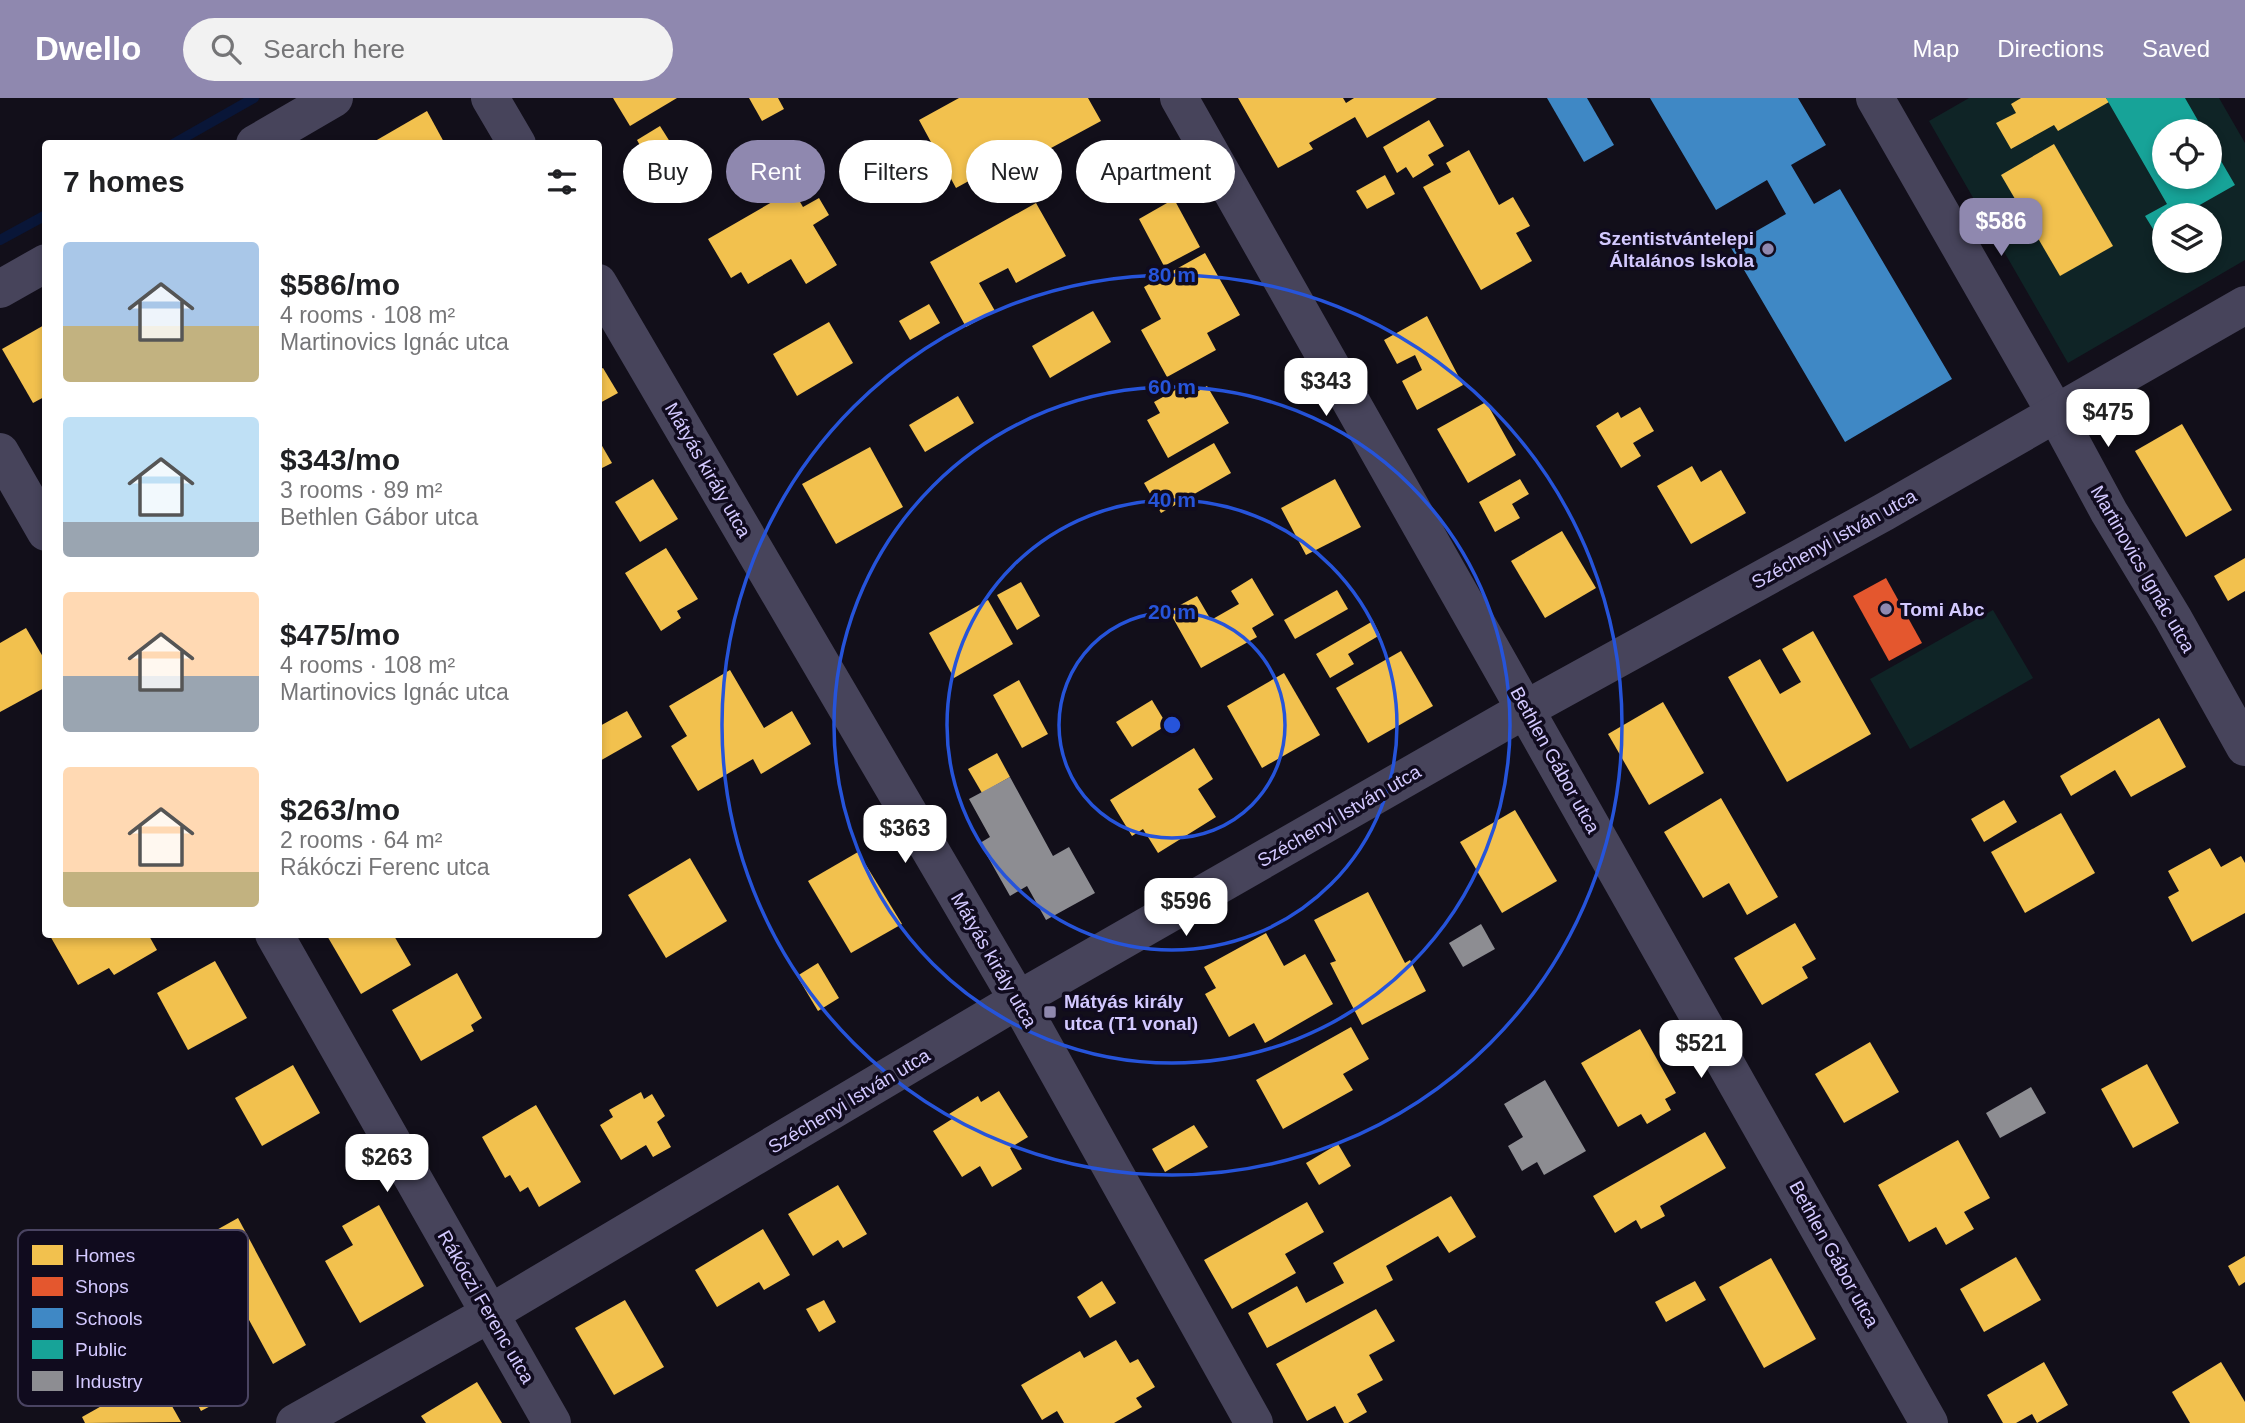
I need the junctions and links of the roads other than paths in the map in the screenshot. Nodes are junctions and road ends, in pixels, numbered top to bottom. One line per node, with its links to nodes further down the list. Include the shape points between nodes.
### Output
1 (334, 98): 5 (street)
2 (490, 98): 6 (street)
3 (1179, 98): 14 (street, Bethlen Gábor utca)
4 (1875, 98): 11 (street, Martinovics Ignác utca)
5 (262, 140)
6 (515, 140)
7 (42, 265): 8 (street)
8 (0, 289)
9 (602, 290): 17 (street, Mátyás király utca)
10 (2245, 305): 11 (street, Széchenyi István utca)
11 (2056, 414): 14 (street, Széchenyi István utca); 15 (street, Martinovics Ignác utca)
12 (0, 452): 13 (street)
13 (42, 525)
14 (1526, 709): 17 (street, Széchenyi István utca); 22 (street, Bethlen Gábor utca)
15 (2245, 747)
16 (276, 938): 18 (street, Rákóczi Ferenc utca)
17 (1018, 1000): 18 (street, Széchenyi István utca); 21 (street, Mátyás király utca)
18 (489, 1314): 19 (street, Széchenyi István utca); 20 (street, Rákóczi Ferenc utca)
19 (295, 1423)
20 (552, 1423)
21 (1254, 1423)
22 (1929, 1423)

